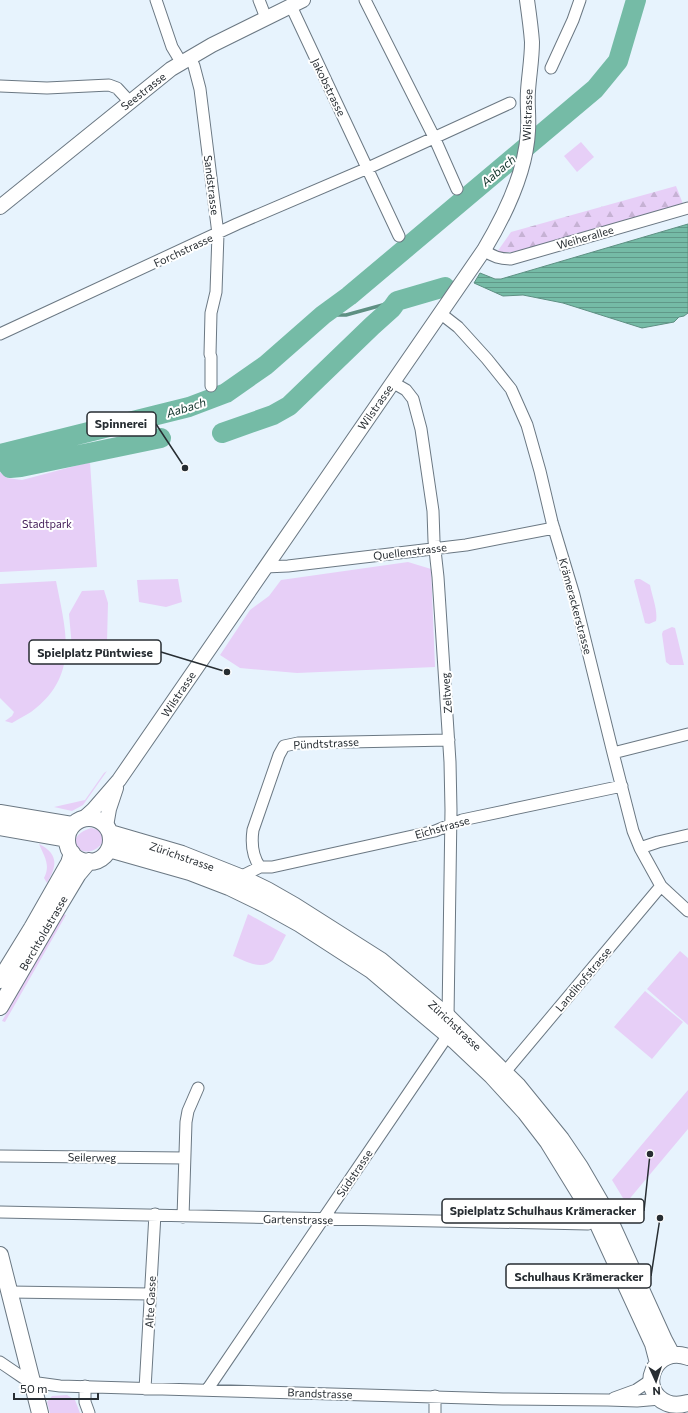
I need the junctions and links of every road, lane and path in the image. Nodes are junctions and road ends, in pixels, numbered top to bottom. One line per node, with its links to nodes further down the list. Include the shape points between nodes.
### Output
1 (156, 0): 8 (street, Sandstrasse, via 172,47)
2 (259, 0): 7 (street)
3 (365, 0): 13 (street)
4 (527, 0): 20 (street, Wilstrasse, via 532,43 528,131 521,168 506,211)
5 (580, 0): 9 (street)
6 (297, 3): 7 (street, Seestrasse); 14 (street, Jakobstrasse)
7 (266, 18): 8 (street, Seestrasse)
8 (185, 60): 11 (street, Seestrasse); 18 (street, Sandstrasse, via 194,66 200,89)
9 (551, 68)
10 (0, 86): 11 (street, via 47,88 109,85 117,88)
11 (129, 101): 16 (street, Seestrasse)
12 (510, 104): 13 (street, Forchstrasse)
13 (434, 137): 14 (street, Forchstrasse); 15 (street)
14 (368, 168): 18 (street, Forchstrasse); 19 (street)
15 (458, 189)
16 (0, 207)
17 (688, 208): 20 (street, Weiherallee, via 511,259 494,257)
18 (218, 234): 22 (street, Forchstrasse); 24 (street, Sandstrasse, via 210,354)
19 (399, 236)
20 (484, 250): 21 (street, Wilstrasse)
21 (440, 313): 23 (street, Wilstrasse); 25 (street, Krämerackerstrasse, via 458,327 487,358 511,389 527,425)
22 (0, 334)
23 (392, 382): 26 (street, Zeltweg, via 406,390 414,399 433,511); 27 (street, Wilstrasse)
24 (211, 386)
25 (554, 528): 26 (street, Quellenstrasse, via 466,545); 30 (street, Krämerackerstrasse, via 574,596)
26 (434, 548): 27 (street, Quellenstrasse); 29 (street, Zeltweg)
27 (265, 567): 31 (street, Wilstrasse)
28 (688, 734): 30 (street)
29 (449, 740): 34 (street, Zeltweg); 42 (street, Pündtstrasse, via 298,743 284,746 253,830 253,852)
30 (613, 753): 32 (street, Krämerackerstrasse)
31 (119, 780): 36 (street, Wilstrasse, via 109,809); 37 (street, Wilstrasse)
32 (622, 786): 34 (street, Eichstrasse, via 462,820); 39 (street, Krämerackerstrasse)
33 (0, 813): 37 (main road)
34 (450, 825): 42 (street, Eichstrasse, via 435,831); 48 (street, Zeltweg)
35 (0, 827): 37 (main road)
36 (108, 829): 37 (main road, via 96,819 90,818); 40 (main road, via 111,841); 43 (main road, Zürichstrasse)
37 (74, 834): 41 (main road, via 79,859); 46 (main road, Berchtoldstrasse, via 69,863)
38 (688, 835): 39 (street)
39 (640, 848): 44 (street, Krämerackerstrasse)
40 (109, 849): 41 (main road, via 104,855); 49 (main road, Zürichstrasse, via 190,872 264,904 371,970)
41 (89, 861): 47 (main road, Berchtoldstrasse, via 57,908)
42 (257, 869): 43 (street, Eichstrasse)
43 (240, 877): 48 (main road, Zürichstrasse, via 295,906 380,960)
44 (661, 886): 45 (street, Krämerackerstrasse); 50 (street, Landihofstrasse)
45 (688, 911)
46 (0, 980)
47 (0, 1007)
48 (448, 1017): 50 (main road, Zürichstrasse)
49 (448, 1035): 57 (street, Südstrasse); 58 (main road, Zürichstrasse, via 492,1076 529,1118 548,1142)
50 (505, 1072): 62 (main road, Zürichstrasse, via 542,1115 580,1167 605,1210 664,1340)
51 (198, 1088): 53 (street, via 188,1112)
52 (0, 1156): 53 (street, Seilerweg)
53 (184, 1158): 56 (street)
54 (0, 1212): 55 (street, Gartenstrasse)
55 (155, 1214): 56 (street, Gartenstrasse); 61 (street, Alte Gasse)
56 (183, 1216): 57 (street, Gartenstrasse)
57 (323, 1219): 58 (street, Gartenstrasse, via 588,1224); 69 (street, Südstrasse)
58 (596, 1220): 64 (main road, Zürichstrasse, via 652,1344)
59 (0, 1256): 60 (main road)
60 (9, 1292): 61 (street); 66 (main road)
61 (150, 1294): 68 (street, Alte Gasse)
62 (680, 1356): 64 (main road, via 665,1358)
63 (0, 1362): 66 (street, Brandstrasse)
64 (658, 1363): 65 (main road, via 653,1371)
65 (652, 1380): 71 (street, Brandstrasse, via 636,1390); 72 (main road, via 655,1392)
66 (32, 1381): 67 (street, Brandstrasse); 73 (main road)
67 (85, 1386): 68 (street, Brandstrasse); 74 (street)
68 (145, 1389): 69 (street, Brandstrasse)
69 (206, 1390): 70 (street, Brandstrasse)
70 (435, 1396): 71 (street, Brandstrasse); 75 (street)
71 (609, 1400): 72 (street, Brandstrasse)
72 (675, 1405)
73 (40, 1413)
74 (89, 1413)
75 (435, 1413)

